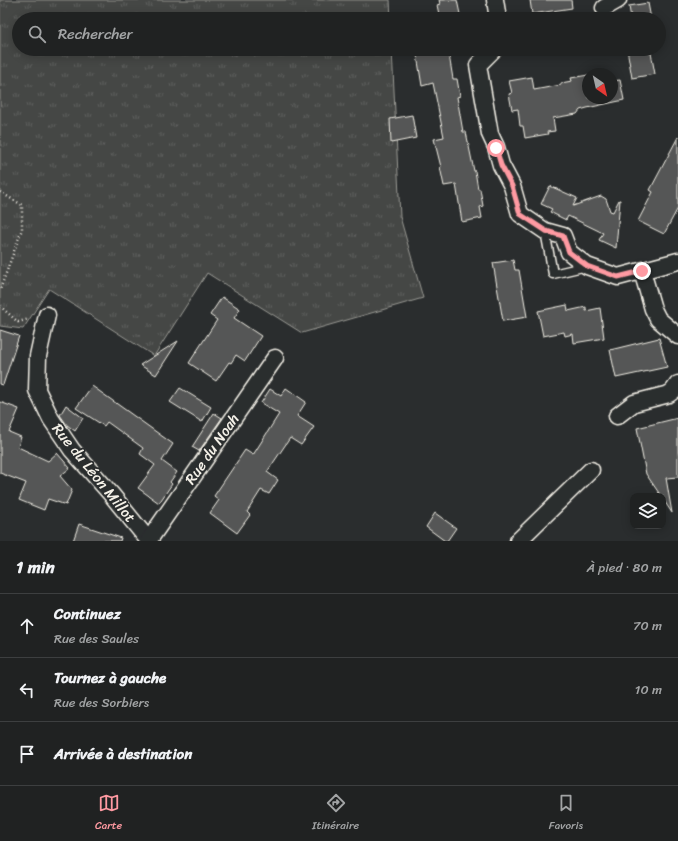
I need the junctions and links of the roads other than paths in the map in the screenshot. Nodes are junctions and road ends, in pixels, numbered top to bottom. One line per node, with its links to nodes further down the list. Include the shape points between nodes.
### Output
1 (495, 0): 4 (street)
2 (618, 0): 3 (street)
3 (604, 8)
4 (497, 12)
5 (487, 56): 6 (street, via 478,65 490,134 512,186 520,214)
6 (546, 231): 8 (street, via 563,236 569,252); 8 (lane, via 553,274)
7 (678, 261): 9 (street)
8 (587, 266): 9 (street, via 618,277)
9 (642, 271): 11 (street, via 652,309 658,319)
10 (47, 315): 16 (street, Rue du Léon Millot, via 38,356 37,390 51,419 72,450)
11 (678, 336)
12 (275, 358): 16 (street, Rue du Noah)
13 (678, 384): 14 (street, via 669,394 634,404)
14 (617, 416)
15 (591, 470): 17 (street)
16 (149, 540)
17 (518, 541)

